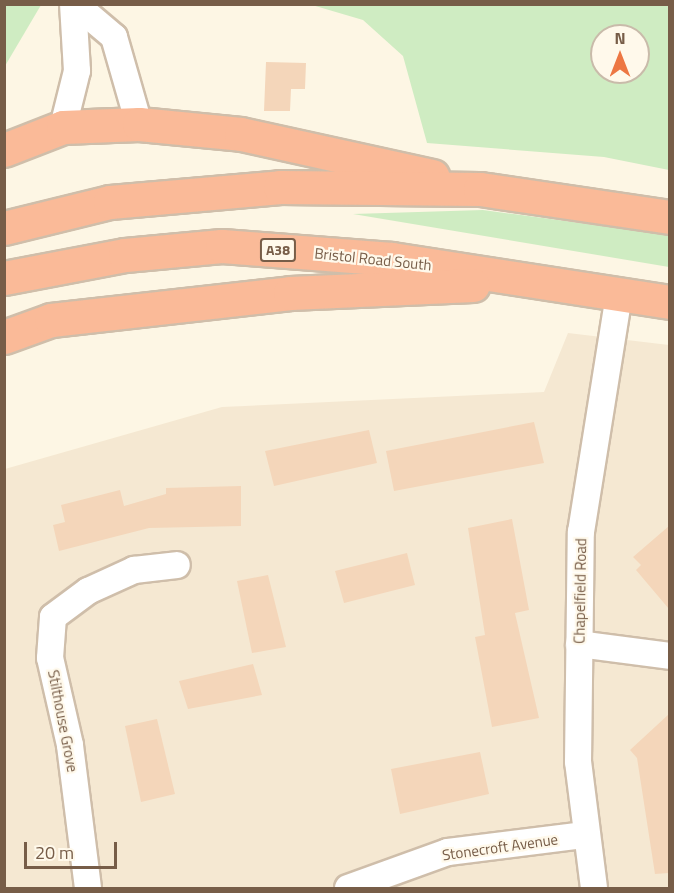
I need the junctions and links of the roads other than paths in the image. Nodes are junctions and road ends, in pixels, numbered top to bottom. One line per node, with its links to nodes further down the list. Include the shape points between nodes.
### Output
1 (74, 4): 2 (street, via 114,37); 3 (street, via 76,70)
2 (140, 123): 3 (highway); 5 (highway, via 241,134 381,163)
3 (63, 127): 4 (highway)
4 (4, 150)
5 (480, 189): 6 (highway); 7 (highway, via 269,188 110,202)
6 (669, 217)
7 (4, 228)
8 (4, 279): 9 (highway, Bristol Road South / A38, via 125,255 222,246 392,259)
9 (553, 282): 10 (highway, Bristol Road South / A38); 12 (highway, via 290,293 51,320)
10 (619, 295): 11 (highway, Bristol Road South / A38); 14 (street, Chapelfield Road, via 581,532)
11 (669, 302)
12 (4, 337)
13 (177, 565): 17 (street, Stilthouse Grove, via 134,570 88,591 53,617 50,658 70,745)
14 (579, 644): 15 (street); 16 (street, Chapelfield Road, via 578,762)
15 (669, 656)
16 (585, 836): 18 (street, Stonecroft Avenue, via 448,852); 19 (street, Chapelfield Road)
17 (88, 888)
18 (348, 888)
19 (594, 888)

